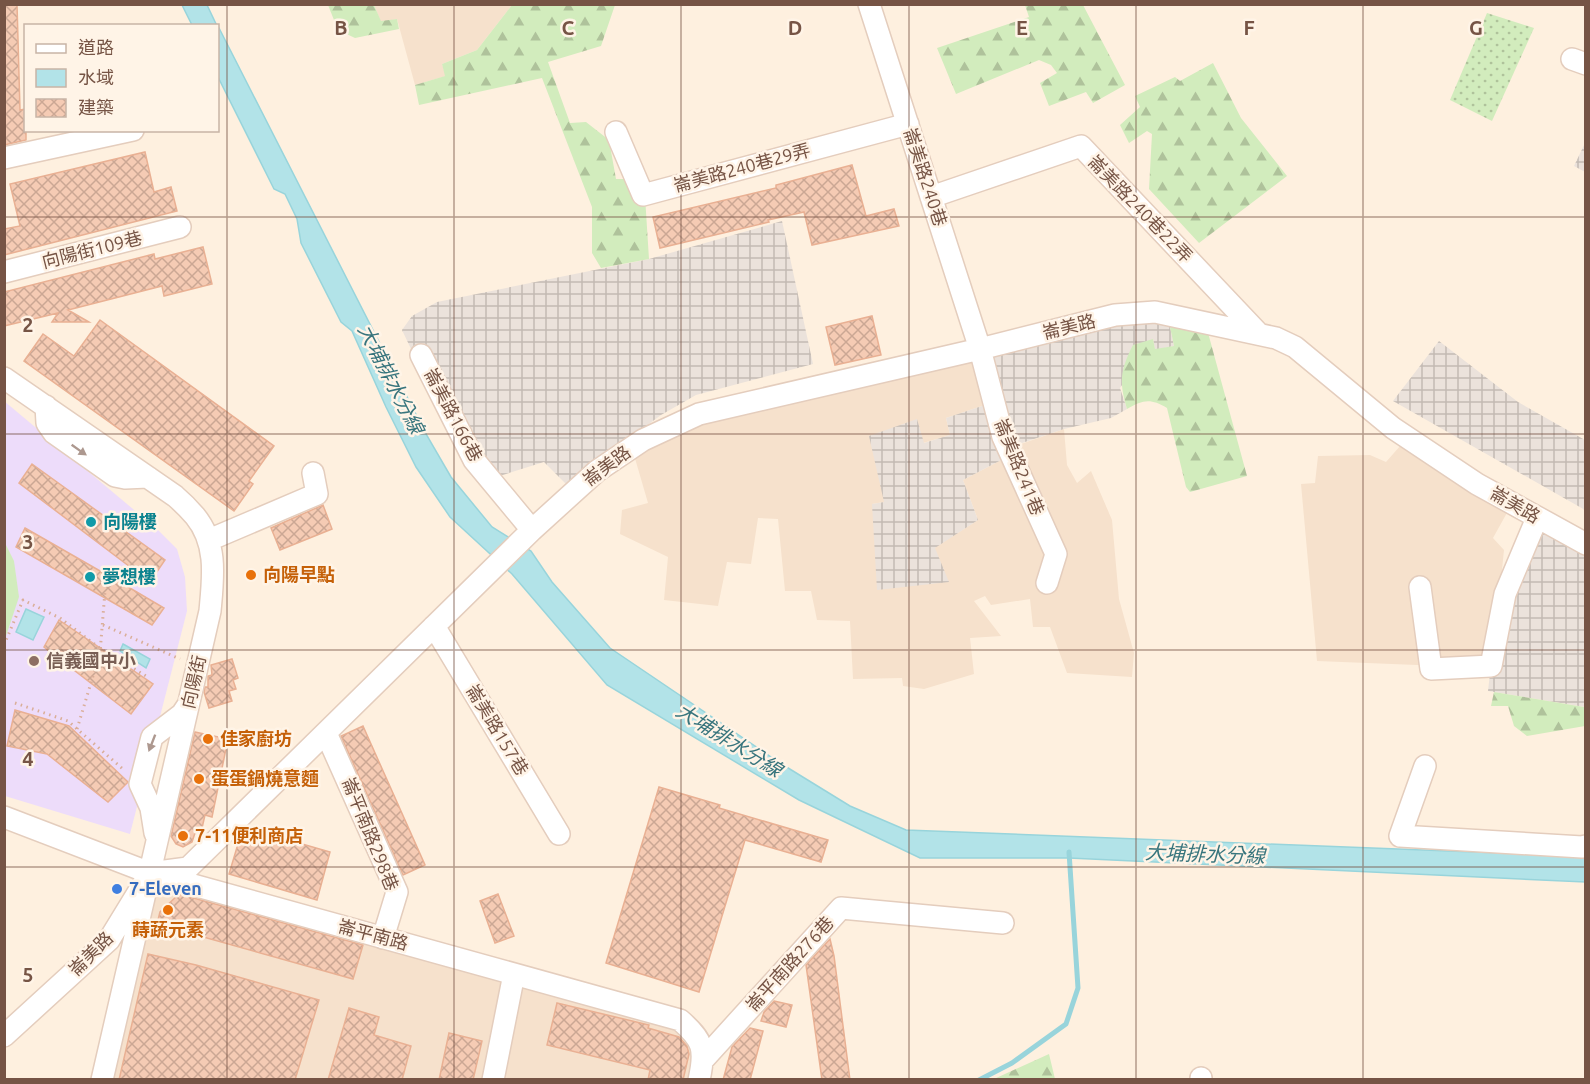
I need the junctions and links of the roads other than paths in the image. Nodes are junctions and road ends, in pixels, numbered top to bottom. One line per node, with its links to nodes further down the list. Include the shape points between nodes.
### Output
1 (869, 4): 2 (street, 崙美路240巷)
2 (908, 124): 4 (street, 崙美路240巷29弄, via 643,195); 6 (street, 崙美路240巷)
3 (124, 132): 5 (street)
4 (616, 132)
5 (4, 158)
6 (931, 197): 9 (street, 崙美路240巷22弄, via 1081,146); 10 (street, 崙美路240巷)
7 (180, 227): 8 (street, 向陽街109巷)
8 (4, 272)
9 (1259, 334): 10 (street, 崙美路, via 1155,312 1116,315); 14 (street, 崙美路, via 1295,347 1393,428)
10 (980, 349): 15 (street, 崙美路, via 699,414 643,440 597,471); 18 (street, 崙美路241巷, via 1003,437 1056,554)
11 (421, 355): 15 (street, 崙美路166巷, via 474,460)
12 (4, 378): 16 (street, 向陽街, via 176,496 196,517)
13 (313, 473): 16 (street, via 317,494)
14 (1537, 518): 17 (street, 崙美路); 19 (street, via 1504,594 1491,666 1431,669)
15 (532, 530): 20 (street, 崙美路)
16 (209, 540): 21 (street, 向陽街, via 213,567 210,611)
17 (1586, 544)
18 (1047, 582)
19 (1420, 587)
20 (434, 626): 22 (street); 25 (street, 崙美路157巷)
21 (189, 702): 26 (street, 向陽街); 26 (street, one-way to 26, via 182,714 152,737 140,784 151,808)
22 (326, 732): 28 (street, via 188,868); 30 (street, 崙平南路298巷, via 397,892)
23 (1425, 766): 27 (street, via 1400,836)
24 (4, 818): 28 (street, 崙平南路)
25 (559, 834)
26 (156, 843): 28 (street, 向陽街)
27 (1586, 846)
28 (150, 873): 30 (street, 崙平南路); 32 (street, 崙美路, via 109,940); 34 (street, 向陽街)
29 (1003, 923): 33 (street, 崙平南路276巷, via 841,908)
30 (383, 938): 31 (street, 崙平南路)
31 (514, 974): 33 (street, 崙平南路, via 680,1020 697,1035); 35 (street)
32 (6, 1034)
33 (701, 1070)
34 (102, 1080)
35 (493, 1080)

